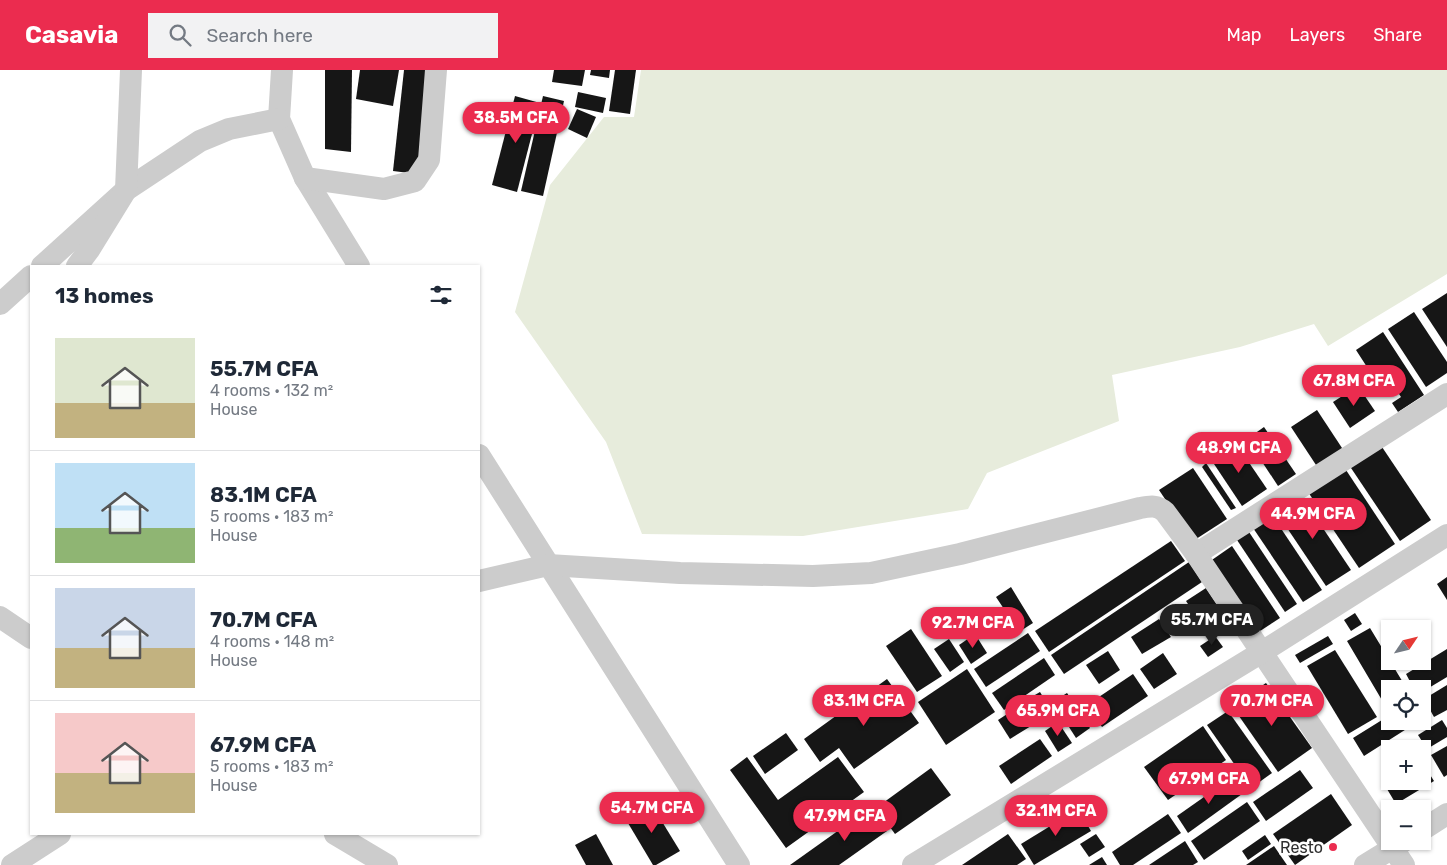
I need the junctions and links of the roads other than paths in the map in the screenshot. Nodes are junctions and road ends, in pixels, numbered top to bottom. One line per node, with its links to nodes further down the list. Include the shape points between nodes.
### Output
1 (130, 70): 6 (street)
2 (282, 70): 4 (street)
3 (436, 70): 5 (street, via 428,160 415,181 384,190)
4 (279, 119): 5 (street); 6 (street, via 229,129 200,141)
5 (305, 178): 9 (street)
6 (126, 190): 7 (street); 8 (street)
7 (43, 265)
8 (77, 265)
9 (358, 265)
10 (30, 277): 11 (street)
11 (0, 304)
12 (1447, 394): 15 (street)
13 (480, 457): 16 (street)
14 (1447, 535): 20 (street)
15 (1196, 554): 16 (street, via 1165,512 1151,506 871,573 813,576 680,574); 20 (street)
16 (548, 564): 17 (street); 28 (street)
17 (480, 581)
18 (0, 617): 19 (street)
19 (30, 637)
20 (1262, 652): 25 (street); 29 (street)
21 (1447, 814): 22 (street)
22 (1431, 824)
23 (58, 835): 26 (street)
24 (337, 835): 27 (street)
25 (1400, 851): 30 (street)
26 (12, 865)
27 (387, 865)
28 (739, 865)
29 (913, 865)
30 (1364, 865)

